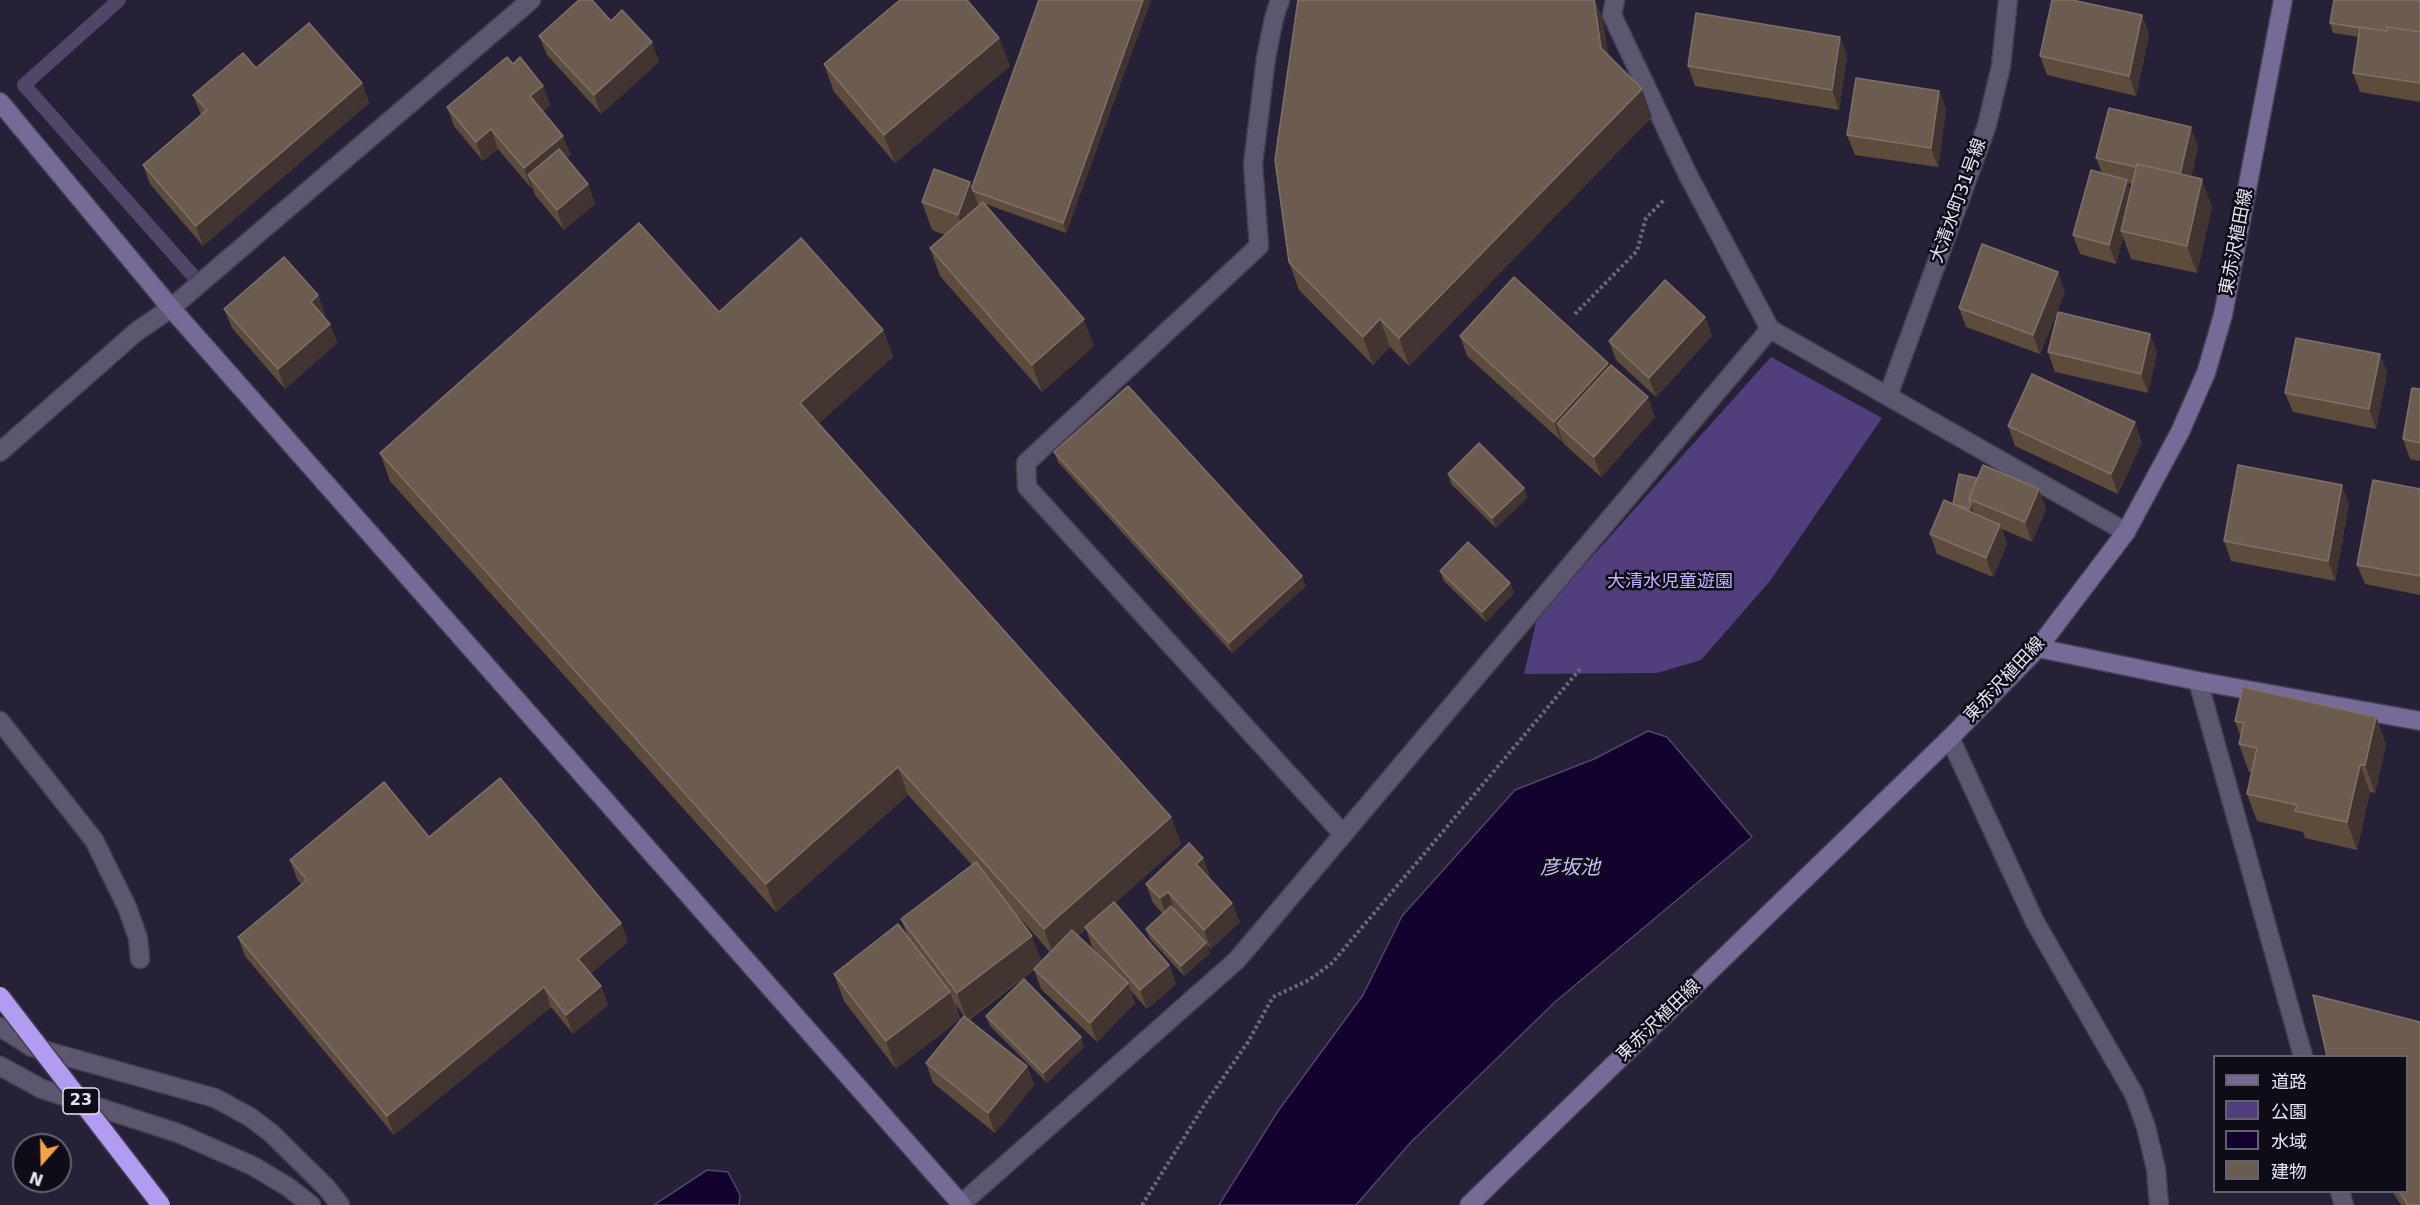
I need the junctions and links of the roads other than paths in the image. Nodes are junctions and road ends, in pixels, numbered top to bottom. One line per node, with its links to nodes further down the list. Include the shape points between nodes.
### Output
1 (531, 0): 7 (street)
2 (1280, 0): 17 (street, via 1266,58 1253,164 1259,246 1026,463 1026,475 1027,487)
3 (1615, 0): 8 (street, via 1612,15 1688,175)
4 (2008, 0): 9 (street, 大清水町31号線, via 2001,66 1987,125)
5 (2283, 0): 11 (street, 東赤沢植田線, via 2223,315 2206,373)
6 (0, 102): 7 (street)
7 (171, 308): 10 (street, via 136,332); 23 (street)
8 (1770, 329): 9 (street); 17 (street)
9 (1888, 396): 11 (street)
10 (0, 452)
11 (2127, 532): 12 (street, 東赤沢植田線)
12 (2038, 648): 13 (street); 16 (street, 東赤沢植田線)
13 (2198, 681): 15 (street); 21 (street)
14 (0, 721): 18 (street, via 94,840 127,907)
15 (2420, 722)
16 (1950, 738): 27 (street, 東赤沢植田線); 28 (street, via 2035,922 2134,1094 2156,1169)
17 (1343, 834): 23 (street, via 1236,960)
18 (141, 959)
19 (0, 996): 24 (highway, 23, bridge)
20 (0, 1027): 26 (street, via 32,1047 215,1098 271,1133 326,1186)
21 (2302, 1055)
22 (0, 1066): 25 (street, via 42,1089 178,1133 254,1166)
23 (962, 1204)
24 (161, 1205)
25 (311, 1205)
26 (340, 1205)
27 (1470, 1205)
28 (2159, 1205)

